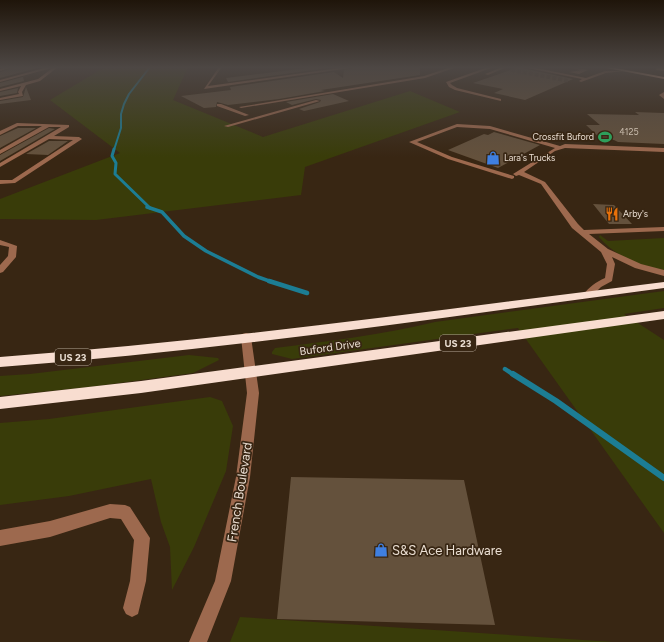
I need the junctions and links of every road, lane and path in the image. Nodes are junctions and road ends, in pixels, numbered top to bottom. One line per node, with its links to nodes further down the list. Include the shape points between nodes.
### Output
1 (11, 97): 5 (street)
2 (304, 97): 10 (street)
3 (339, 97): 6 (street)
4 (487, 97): 8 (street)
5 (0, 99)
6 (327, 99)
7 (321, 100): 11 (street)
8 (499, 100)
9 (219, 105): 11 (street)
10 (241, 107)
11 (254, 118): 13 (street)
12 (48, 126): 14 (street, via 17,124); 15 (street, via 67,126); 18 (street)
13 (226, 126)
14 (0, 133)
15 (49, 137): 19 (street); 21 (street, via 79,139 13,182)
16 (559, 148): 17 (street, via 565,146); 20 (street); 20 (street, via 477,126 457,125 412,142 510,178)
17 (664, 150)
18 (0, 152)
19 (0, 165)
20 (519, 172): 23 (street, via 543,183)
21 (0, 182)
22 (664, 229): 23 (street)
23 (582, 232): 25 (street)
24 (0, 242): 26 (street, via 13,246 12,256)
25 (605, 250): 27 (street, via 638,266); 29 (street, via 611,264 609,279)
26 (0, 270)
27 (664, 273)
28 (664, 286): 29 (highway, Buford Drive / US 23)
29 (588, 295): 31 (highway, Buford Drive / US 23)
30 (664, 315): 33 (highway, Buford Drive / US 23)
31 (246, 337): 32 (highway, Buford Drive / US 23, via 76,357); 33 (street, French Boulevard)
32 (0, 362)
33 (251, 372): 34 (highway, Buford Drive / US 23); 37 (street, French Boulevard, via 253,393 244,477 223,581)
34 (0, 403)
35 (0, 538): 36 (street, via 50,529 110,511 125,512 142,538 138,581)
36 (132, 608)
37 (200, 641)

